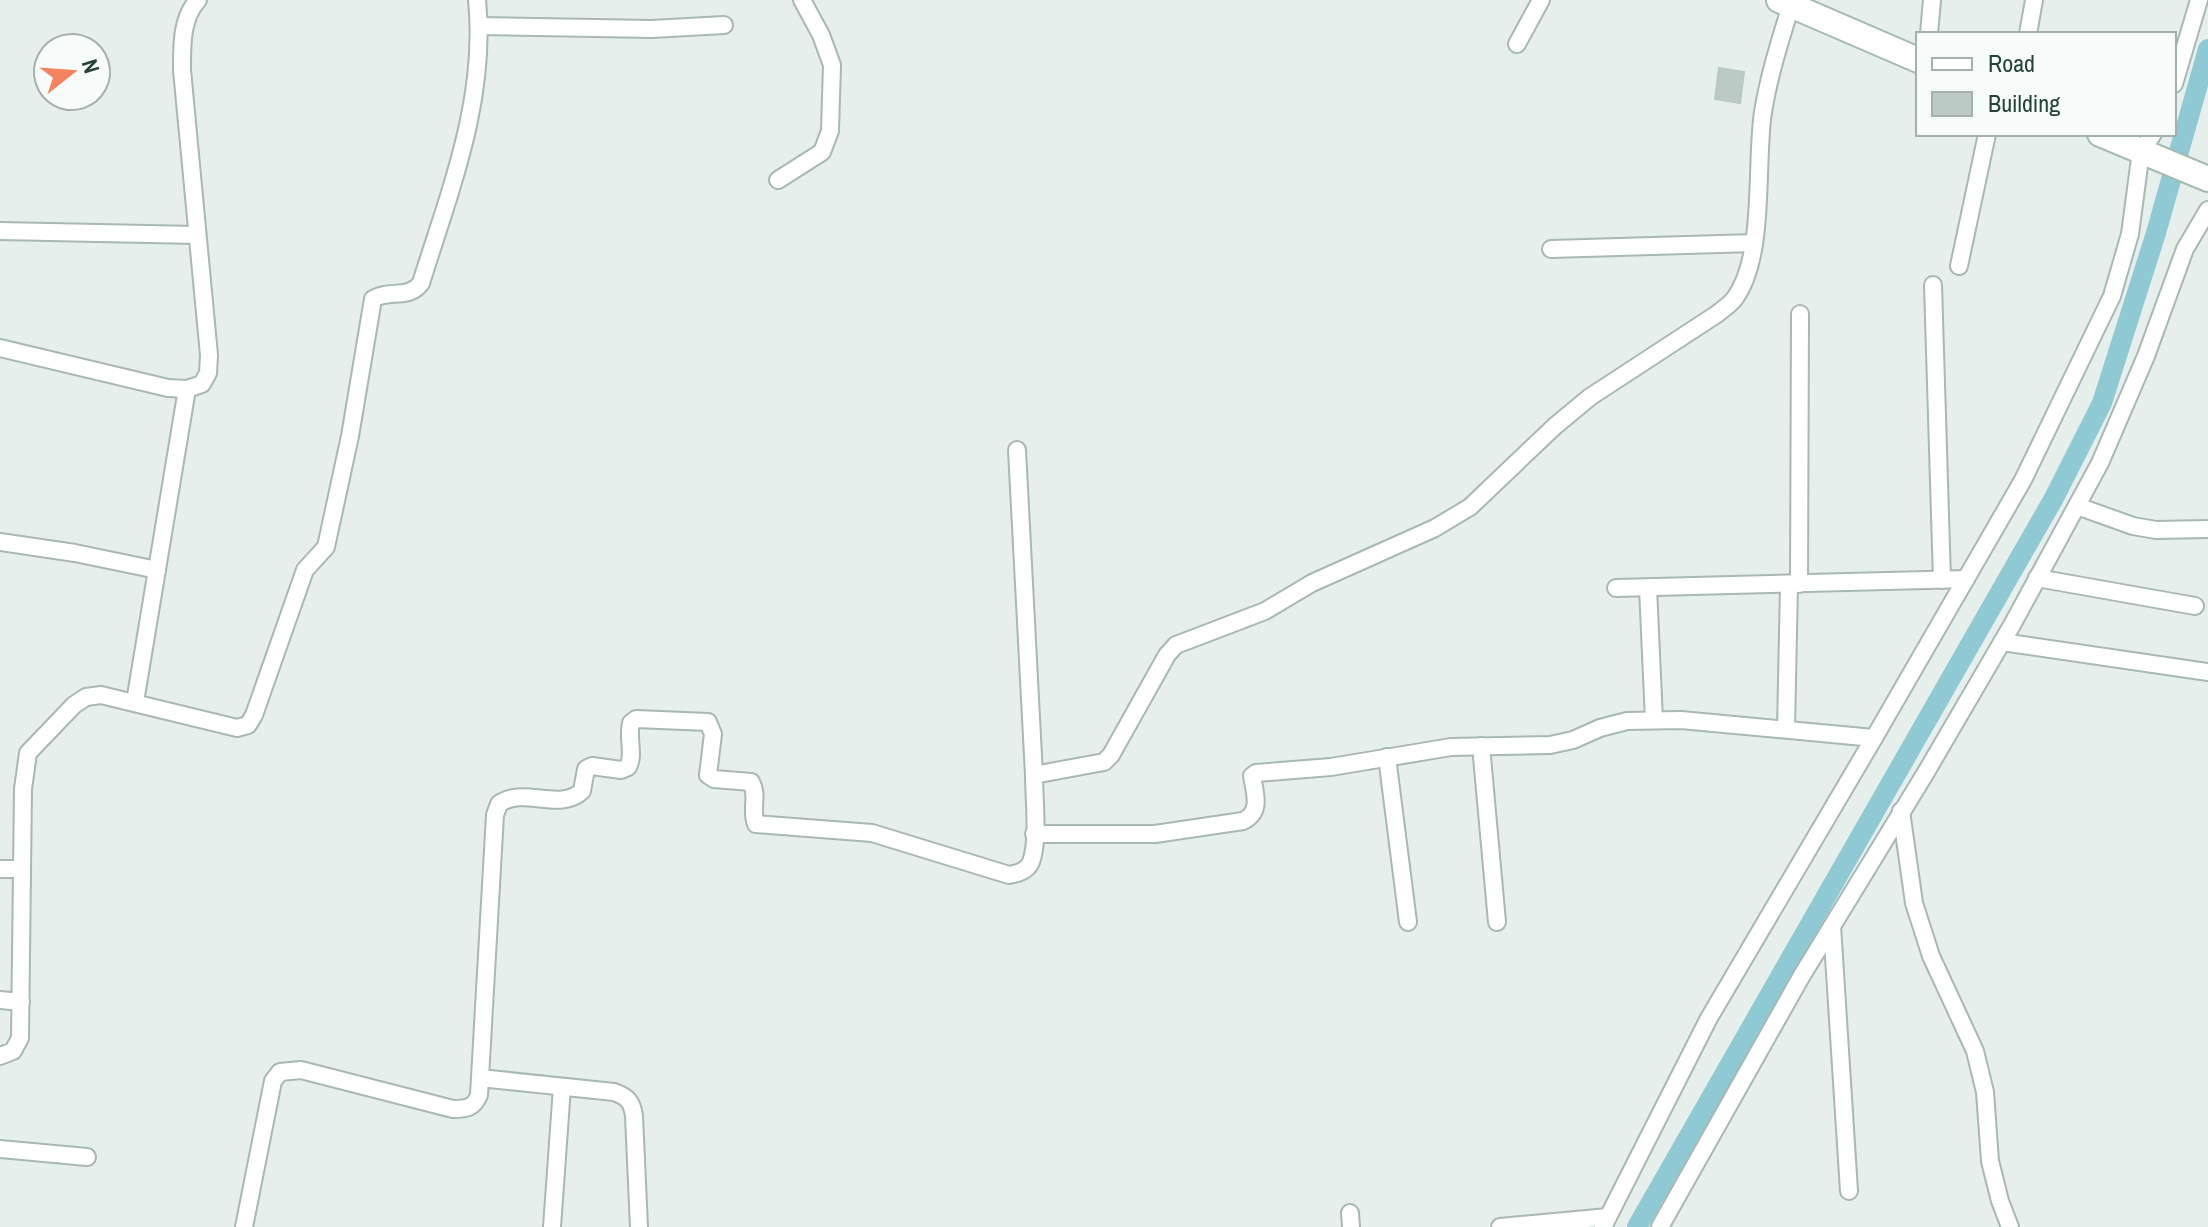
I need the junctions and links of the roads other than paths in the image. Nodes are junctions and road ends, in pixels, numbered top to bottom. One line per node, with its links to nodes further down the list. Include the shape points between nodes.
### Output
1 (198, 0): 23 (street, via 183,35 182,70)
2 (477, 0): 10 (street)
3 (802, 0): 20 (street, via 832,65 830,131 822,152)
4 (1541, 0): 13 (street)
5 (1932, 0): 11 (street)
6 (2034, 0): 12 (street)
7 (2199, 0): 15 (street)
8 (1785, 3): 14 (main road); 24 (street, via 1762,113)
9 (724, 25): 10 (street)
10 (480, 26): 45 (street, via 470,121 421,283 408,293 373,299 326,547 305,570 254,715 248,725 237,728)
11 (1929, 32)
12 (2028, 32)
13 (1517, 44)
14 (1916, 59)
15 (2176, 77)
16 (1987, 136): 26 (street)
17 (2107, 136): 18 (main road)
18 (2151, 148): 19 (main road); 37 (street, via 2126,252 2102,321 2023,480)
19 (2208, 179)
20 (778, 180)
21 (2208, 210): 32 (street, via 2185,249 2131,393)
22 (0, 231): 23 (street)
23 (197, 235): 30 (street, via 208,373 202,384)
24 (1754, 243): 25 (street); 51 (street, via 1735,299 1590,397 1470,507 1265,611 1176,645 1104,762)
25 (1551, 249)
26 (1959, 266)
27 (1933, 285): 38 (street)
28 (1800, 314): 39 (street)
29 (0, 348): 30 (street)
30 (187, 389): 35 (street)
31 (1017, 450): 51 (street)
32 (2077, 506): 33 (street, via 2133,526); 36 (street)
33 (2208, 529)
34 (0, 542): 35 (street)
35 (157, 570): 45 (street)
36 (2037, 578): 42 (street); 43 (street)
37 (1966, 579): 38 (street); 48 (street)
38 (1942, 580): 39 (street)
39 (1794, 584): 41 (street); 47 (street)
40 (1616, 588): 41 (street)
41 (1648, 588): 46 (street)
42 (2195, 606)
43 (2002, 642): 44 (street); 52 (street)
44 (2208, 672)
45 (135, 702): 55 (street, via 86,697 28,753)
46 (1654, 720): 47 (street); 49 (street, via 1627,721 1550,745)
47 (1786, 729): 48 (street)
48 (1874, 738): 67 (street, via 1709,1018)
49 (1481, 746): 50 (street); 57 (street)
50 (1387, 757): 53 (street, via 1256,773 1256,811 1243,821 1155,834); 56 (street)
51 (1034, 775): 53 (street)
52 (1901, 811): 58 (street); 73 (street, via 1914,903 1931,956 1975,1051 1985,1092 1990,1161)
53 (1034, 834): 62 (street, via 1031,863 1009,875 872,833 762,826 753,818 751,782 708,775 713,734 708,722 636,719 629,730 628,767 586,769 582,791 568,800 513,798 499,804)
54 (0, 869): 55 (street)
55 (22, 869): 60 (street)
56 (1408, 922)
57 (1497, 922)
58 (1832, 926): 66 (street); 72 (street)
59 (0, 1000): 60 (street)
60 (21, 1002): 61 (street, via 20,1038 13,1051)
61 (0, 1056)
62 (480, 1078): 63 (street); 68 (street, via 475,1104 453,1109 301,1070 280,1072 273,1081)
63 (562, 1087): 69 (street); 70 (street, via 614,1092 633,1105)
64 (0, 1149): 65 (street)
65 (87, 1157)
66 (1849, 1191)
67 (1606, 1222): 71 (street)
68 (244, 1227)
69 (552, 1227)
70 (639, 1227)
71 (1500, 1227)
72 (1660, 1227)
73 (2010, 1227)

